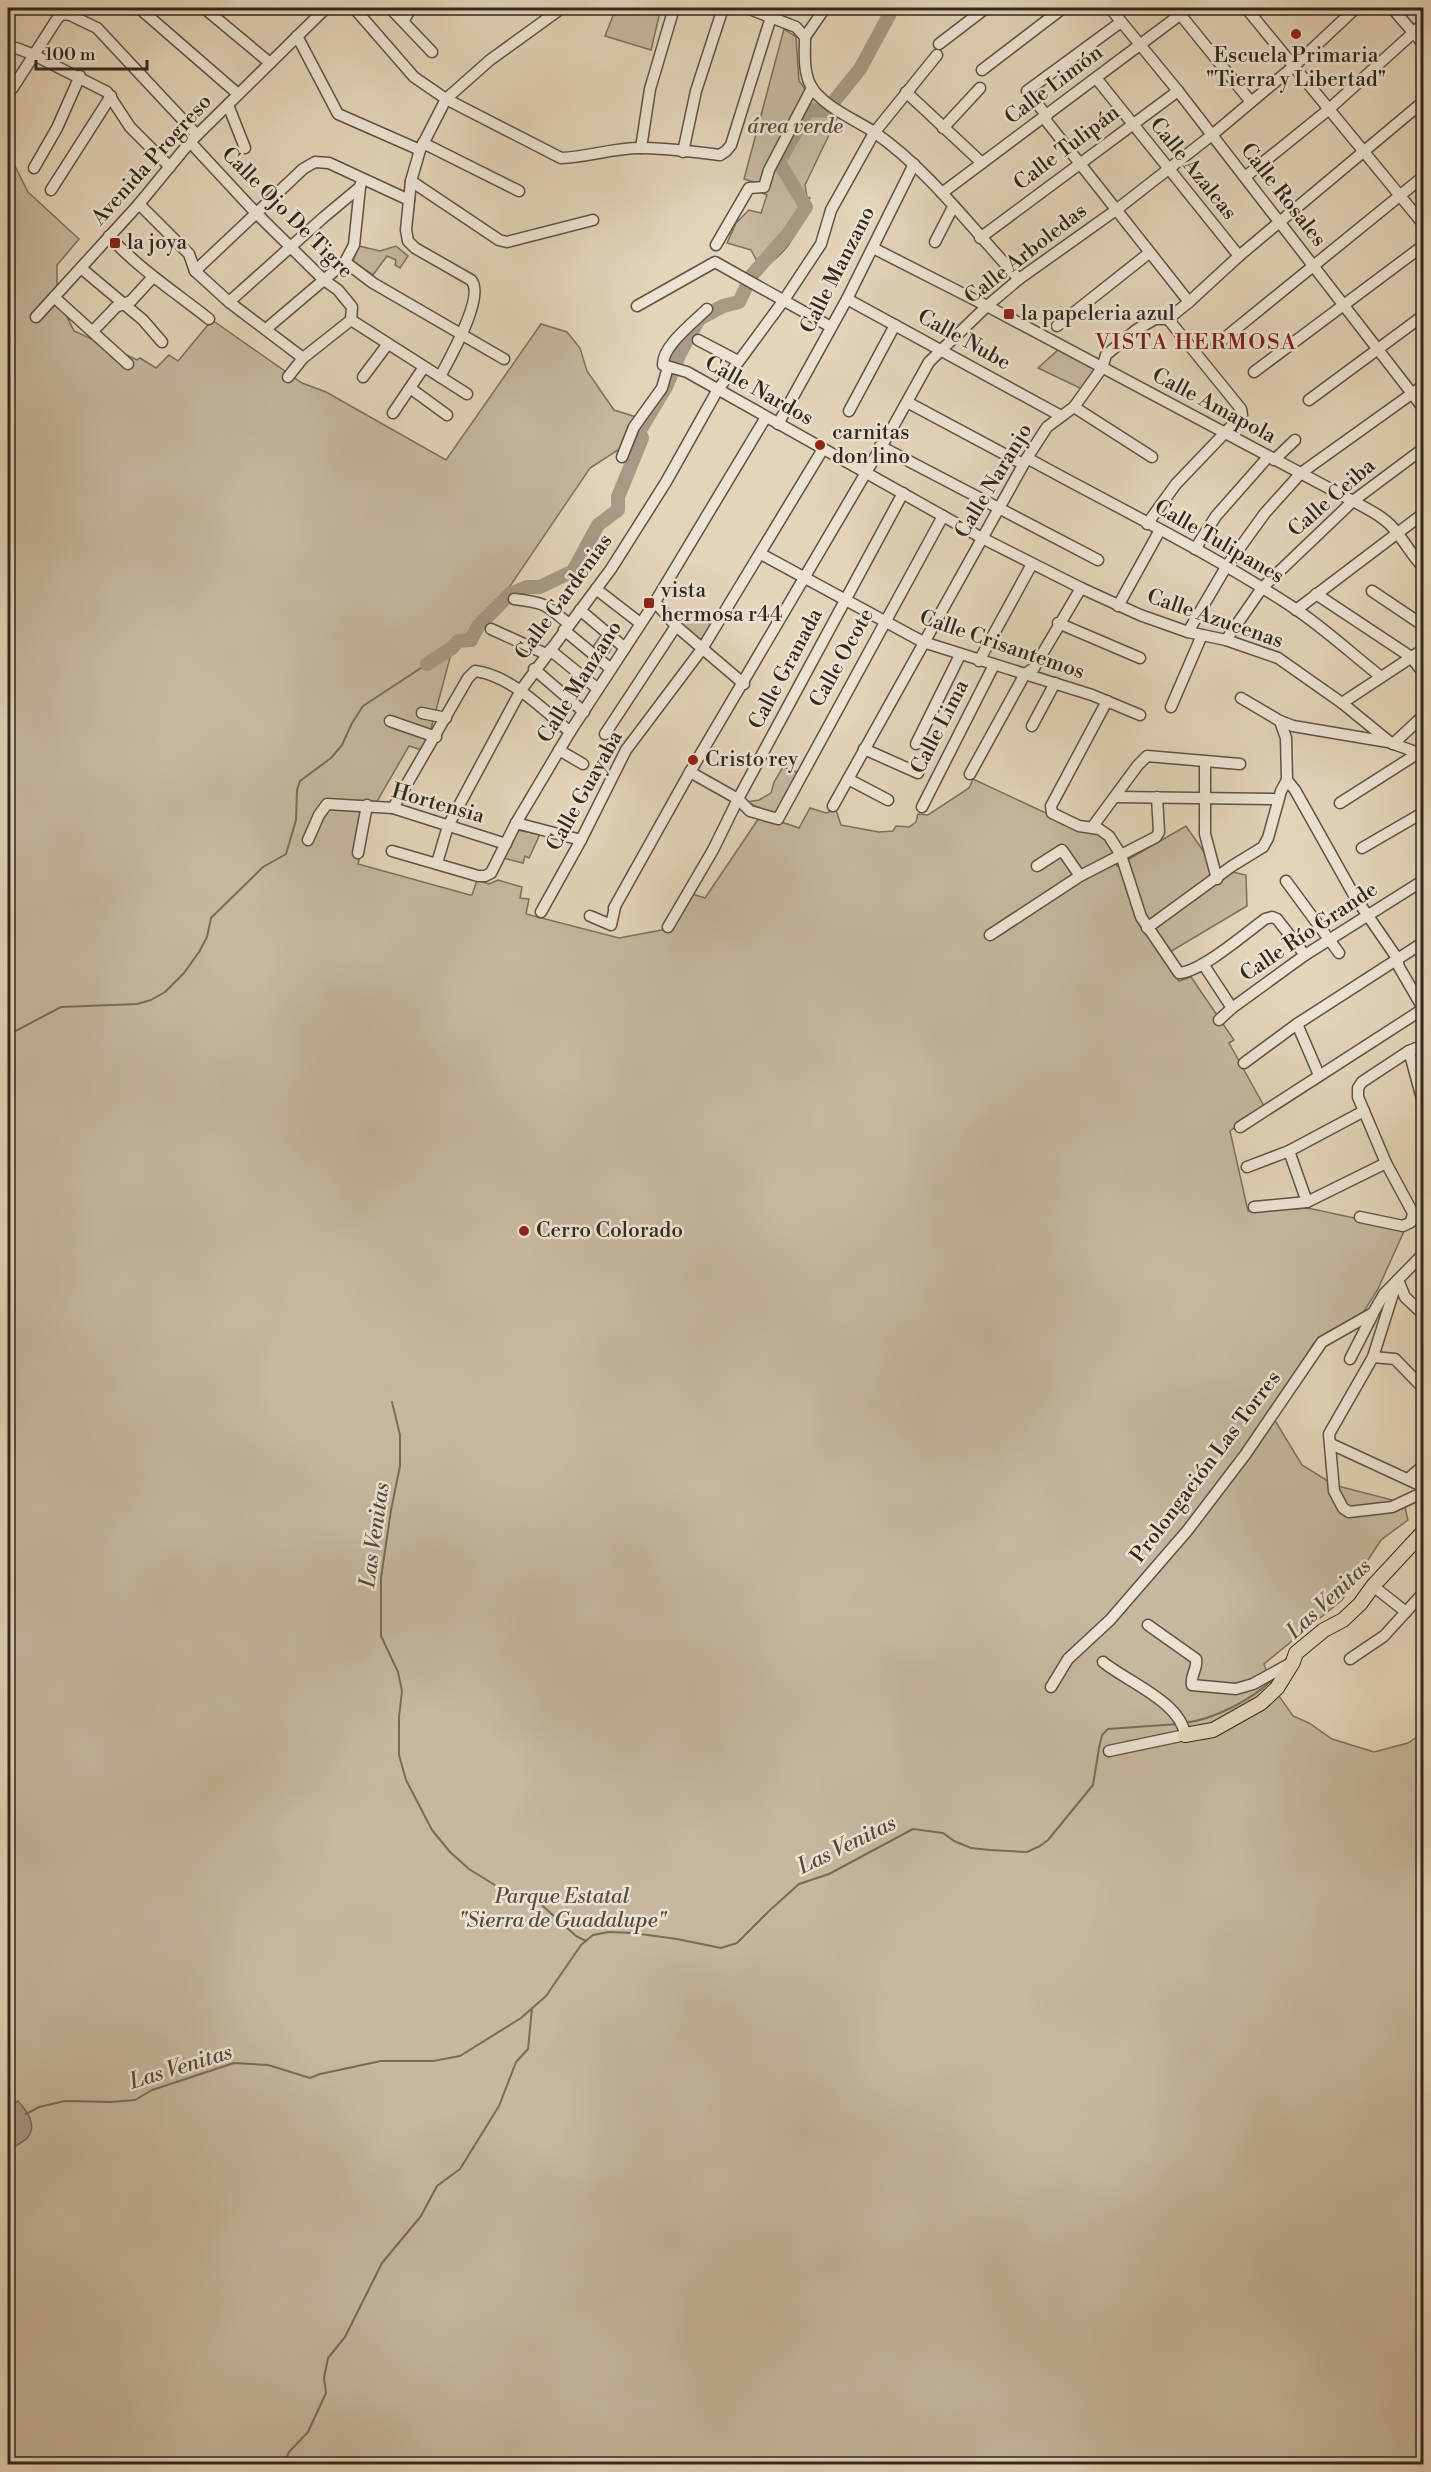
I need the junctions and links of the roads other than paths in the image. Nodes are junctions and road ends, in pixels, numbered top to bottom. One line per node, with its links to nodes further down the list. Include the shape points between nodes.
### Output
1 (140, 8): 41 (street)
2 (204, 8): 31 (street)
3 (323, 8): 24 (street, Avenida Progreso)
4 (354, 8): 43 (street, via 414,77)
5 (390, 8): 20 (street)
6 (411, 8): 20 (street)
7 (562, 8): 43 (street, via 490,60)
8 (674, 8): 56 (street, via 650,89)
9 (723, 8): 57 (street, via 696,91)
10 (747, 8): 19 (street)
11 (825, 8): 25 (street)
12 (986, 8): 40 (street, Calle Gardenias, via 938,50)
13 (1063, 8): 33 (street)
14 (1110, 8): 21 (street, Calle Rosales)
15 (1246, 8): 32 (street)
16 (1356, 8): 32 (street, Calle Arboledas)
17 (1392, 8): 23 (street)
18 (1182, 10): 27 (street, Calle Limón); 45 (street)
19 (771, 17): 25 (street, via 796,27); 57 (street, via 726,152)
20 (404, 20): 29 (street)
21 (1120, 22): 27 (street, Calle Rosales); 48 (street, via 1028,91)
22 (1424, 23): 23 (street)
23 (1412, 31): 26 (street); 47 (street)
24 (297, 36): 31 (street, Avenida Progreso); 54 (street, via 338,114)
25 (805, 37): 36 (street, via 807,75)
26 (1424, 45)
27 (1140, 46): 35 (street, Calle Limón); 39 (street, Calle Rosales)
28 (8, 48): 30 (street)
29 (432, 51)
30 (32, 54): 34 (street); 38 (street); 53 (street, Calle Ojo De Tigre, via 62,14 98,28)
31 (270, 63): 41 (street, Avenida Progreso)
32 (1294, 66): 45 (street, Calle Arboledas); 47 (street)
33 (982, 70)
34 (80, 76): 42 (street); 62 (street)
35 (1096, 78): 48 (street, Calle Limón); 49 (street, Calle Azaleas)
36 (812, 88): 51 (street); 84 (street, via 764,187 749,188)
37 (980, 88): 50 (street)
38 (12, 89)
39 (1178, 91): 49 (street, Calle Tulipán); 52 (street, Calle Rosales)
40 (906, 92): 50 (street); 51 (street, Calle Gardenias)
41 (238, 94): 46 (street, Avenida Progreso)
42 (111, 96): 63 (street, via 130,127); 69 (street)
43 (446, 99): 54 (street); 56 (street, via 561,158)
44 (1424, 101): 58 (street, Calle Naranjo)
45 (1251, 102): 52 (street, Calle Arboledas)
46 (228, 105): 53 (street, Avenida Progreso); 55 (street)
47 (1328, 110): 58 (street); 66 (street)
48 (1045, 117): 59 (street, Calle Limón); 61 (street)
49 (1132, 125): 61 (street, Calle Tulipán); 64 (street, Calle Azaleas)
50 (943, 128): 59 (street)
51 (874, 133): 60 (street); 99 (street, Calle Gardenias, via 831,210 821,244)
52 (1212, 135): 64 (street, Calle Arboledas); 66 (street, Calle Rosales)
53 (194, 138): 63 (street, Avenida Progreso); 77 (street, Calle Ojo De Tigre)
54 (422, 147): 67 (street); 70 (street)
55 (245, 148)
56 (641, 148): 57 (street)
57 (684, 152)
58 (1364, 152): 72 (street); 79 (street, Calle Naranjo)
59 (982, 163): 71 (street, Calle Limón)
60 (914, 164): 71 (street); 87 (street, Calle Manzano)
61 (1079, 164): 76 (street); 82 (street, Calle Tulipán)
62 (34, 168)
63 (170, 168): 74 (street, Avenida Progreso)
64 (1168, 169): 76 (street, Calle Arboledas); 89 (street, Calle Azaleas)
65 (1424, 176): 72 (street)
66 (1245, 177): 79 (street, Calle Rosales)
67 (411, 181): 73 (street); 78 (street, via 507,242)
68 (361, 183): 73 (street); 77 (street, via 329,163 315,162); 86 (street); 90 (street, via 354,245)
69 (51, 190)
70 (519, 191)
71 (942, 193): 75 (street)
72 (1399, 195): 80 (street); 91 (street)
73 (409, 200): 117 (street, via 408,241 475,284 476,292)
74 (139, 204): 81 (street, Avenida Progreso); 93 (street, via 189,254)
75 (954, 207): 82 (street); 83 (street)
76 (1116, 210): 88 (street); 95 (street, Calle Arboledas)
77 (256, 213): 86 (street, Calle Ojo De Tigre); 93 (street)
78 (593, 220)
79 (1278, 223): 89 (street, Calle Naranjo); 91 (street, Calle Rosales)
80 (1424, 225)
81 (110, 236): 92 (street, Avenida Progreso); 94 (street)
82 (980, 238): 95 (street)
83 (935, 242)
84 (716, 245)
85 (1424, 245): 105 (street)
86 (290, 246): 96 (street, Calle Ojo De Tigre); 100 (street)
87 (873, 248): 98 (street, Calle Manzano); 104 (street, Calle Amapola)
88 (1149, 253): 101 (street); 114 (street)
89 (1239, 256): 101 (street, Calle Naranjo)
90 (345, 262): 96 (street); 117 (street, via 373,284)
91 (1312, 265): 105 (street, Calle Rosales); 121 (street)
92 (81, 268): 97 (street, Avenida Progreso); 102 (street)
93 (195, 271): 100 (street)
94 (153, 278): 102 (street); 109 (street)
95 (1019, 279): 104 (street, Calle Arboledas)
96 (324, 280): 111 (street, Calle Ojo De Tigre, via 352,308); 115 (street)
97 (54, 297): 108 (street, Avenida Progreso); 116 (street)
98 (847, 299): 112 (street, Calle Nube); 113 (street, Calle Manzano)
99 (784, 300): 103 (street, via 715,262); 113 (street); 126 (street, Calle Gardenias)
100 (230, 302): 115 (street)
101 (1189, 302): 110 (street, Calle Naranjo)
102 (123, 304): 116 (street); 119 (street)
103 (637, 306)
104 (987, 306): 122 (street, Calle Arboledas); 129 (street, Calle Amapola)
105 (1345, 306): 123 (street, Calle Rosales); 131 (street)
106 (707, 309): 130 (street, via 662,357 663,365)
107 (1424, 315): 123 (street)
108 (36, 317)
109 (209, 319)
110 (1168, 319): 129 (street, Calle Naranjo, via 1155,319 1136,330 1107,355); 150 (street, via 1241,409 1242,415)
111 (351, 321): 120 (street); 124 (street)
112 (895, 325): 122 (street, Calle Nube); 144 (street)
113 (831, 327): 149 (street, Calle Manzano)
114 (1057, 327)
115 (266, 329): 124 (street)
116 (93, 331): 127 (street)
117 (461, 334): 125 (street); 134 (street)
118 (698, 340): 126 (street)
119 (162, 342)
120 (387, 345): 128 (street); 133 (street)
121 (1216, 345)
122 (941, 350): 141 (street, Calle Arboledas, via 929,362); 147 (street, Calle Nube)
123 (1377, 351): 139 (street, Calle Rosales); 140 (street)
124 (303, 358): 132 (street)
125 (504, 359)
126 (738, 361): 137 (street, Calle Gardenias)
127 (129, 364)
128 (424, 368): 134 (street); 136 (street)
129 (1102, 368): 142 (street, Calle Naranjo); 150 (street, Calle Amapola)
130 (671, 369): 137 (street, Calle Nardos, via 687,372); 155 (street, via 634,427)
131 (1254, 372)
132 (288, 377)
133 (363, 377)
134 (440, 377): 138 (street)
135 (1424, 385): 139 (street)
136 (410, 388): 145 (street); 146 (street)
137 (717, 391): 148 (street, Calle Nardos); 179 (street, Calle Gardenias, via 666,482)
138 (467, 394)
139 (1412, 394): 143 (street, Calle Rosales); 160 (street)
140 (1309, 400)
141 (907, 402): 152 (street, Calle Arboledas); 158 (street, Calle Tulipanes)
142 (1074, 407): 147 (street, Calle Naranjo); 156 (street)
143 (1424, 409)
144 (849, 411)
145 (393, 413)
146 (447, 415)
147 (1061, 416): 158 (street, Calle Naranjo, via 1047,427)
148 (765, 417): 149 (street, Calle Nardos); 184 (street, Calle Manzano)
149 (778, 424): 154 (street, Calle Nardos)
150 (1225, 434): 157 (street, Calle Amapola); 166 (street, via 1176,484)
151 (1295, 440): 157 (street)
152 (880, 446): 159 (street, Calle Arboledas); 163 (street)
153 (1424, 448): 162 (street, Calle Ceiba)
154 (823, 449): 159 (street, Calle Nardos); 171 (street, Calle Guayaba)
155 (622, 457)
156 (1152, 457)
157 (1271, 458): 160 (street, Calle Amapola); 170 (street, via 1216,516)
158 (1025, 461): 163 (street, Calle Naranjo); 166 (street, Calle Tulipanes)
159 (866, 472): 161 (street, Calle Nardos); 176 (street, Calle Arboledas)
160 (1300, 474): 162 (street, Calle Amapola); 174 (street, via 1265,513)
161 (903, 493): 165 (street, Calle Nardos); 183 (street, Calle Granada)
162 (1353, 501): 168 (street, Calle Amapola); 178 (street, Calle Ceiba)
163 (999, 508): 169 (street, Calle Naranjo); 172 (street)
164 (1424, 513): 168 (street)
165 (943, 516): 169 (street, Calle Nardos); 188 (street, Calle Ocote)
166 (1147, 524): 167 (street, Calle Tulipanes)
167 (1160, 530): 170 (street, Calle Tulipanes); 185 (street)
168 (1397, 531): 175 (street, Calle Amapola); 181 (street)
169 (982, 538): 173 (street, Calle Azucenas); 198 (street, Calle Naranjo)
170 (1196, 549): 174 (street, Calle Tulipanes)
171 (760, 554): 176 (street, Calle Crisantemos); 200 (street, Calle Guayaba)
172 (1098, 560)
173 (1032, 564): 177 (street, Calle Azucenas); 206 (street, Calle Lima)
174 (1226, 567): 178 (street, Calle Tulipanes); 195 (street)
175 (1424, 568)
176 (805, 578): 183 (street, Calle Crisantemos); 214 (street, Calle Arboledas)
177 (1081, 588): 185 (street, Calle Azucenas); 190 (street)
178 (1262, 588): 187 (street, Calle Tulipanes); 197 (street, Calle Ceiba)
179 (596, 589): 186 (street, Calle Gardenias); 189 (street)
180 (1372, 591): 192 (street)
181 (1316, 594): 187 (street); 204 (street)
182 (514, 599): 193 (street, via 550,606)
183 (845, 600): 188 (street, Calle Crisantemos); 248 (street, Calle Granada)
184 (655, 602): 189 (street, Calle Manzano); 191 (street)
185 (1118, 606): 195 (street, Calle Azucenas)
186 (579, 610): 193 (street, Calle Gardenias); 199 (street)
187 (1296, 610): 212 (street, Calle Tulipanes)
188 (885, 621): 198 (street, Calle Crisantemos); 248 (street, Calle Ocote, via 778,819 750,811)
189 (640, 623): 199 (street, Calle Manzano)
190 (1058, 623): 205 (street); 210 (street, via 1034,668)
191 (676, 626): 200 (street); 230 (street)
192 (1424, 626)
193 (567, 627): 202 (street, Calle Gardenias); 209 (street)
194 (491, 629): 202 (street)
195 (1188, 632): 196 (street, Calle Azucenas)
196 (1202, 635): 197 (street, Calle Azucenas); 220 (street)
197 (1226, 640): 219 (street, Calle Azucenas, via 1278,658)
198 (923, 642): 203 (street, Calle Crisantemos); 234 (street, Calle Naranjo)
199 (625, 648): 209 (street, Calle Manzano)
200 (702, 649): 214 (street); 261 (street, Calle Guayaba, via 626,750)
201 (1424, 649): 204 (street)
202 (548, 652): 208 (street, Calle Gardenias); 215 (street)
203 (960, 655): 206 (street, Calle Crisantemos); 233 (street)
204 (1411, 657): 211 (street); 212 (street)
205 (1140, 658)
206 (979, 661): 207 (street, Calle Crisantemos)
207 (994, 665): 210 (street, Calle Crisantemos); 254 (street, Calle Lima)
208 (534, 669): 216 (street, Calle Gardenias); 221 (street)
209 (611, 669): 215 (street, Calle Manzano)
210 (1025, 674): 213 (street, Calle Crisantemos); 242 (street)
211 (1424, 674)
212 (1380, 676): 219 (street)
213 (1055, 683): 218 (street, Calle Crisantemos); 228 (street)
214 (744, 684): 240 (street, Calle Arboledas)
215 (598, 689): 221 (street, Calle Manzano)
216 (521, 690): 225 (street, via 475,671); 229 (street); 258 (street, Calle Gardenias)
217 (1241, 698): 227 (street)
218 (1107, 701): 223 (street, Calle Crisantemos); 259 (street, via 1051,806 1052,813 1079,826)
219 (1342, 703): 232 (street, Calle Azucenas)
220 (1172, 707)
221 (584, 712): 229 (street, Calle Manzano)
222 (422, 713): 225 (street)
223 (1140, 715)
224 (1424, 715): 232 (street)
225 (447, 718): 231 (street)
226 (390, 721): 231 (street)
227 (1280, 721): 232 (street); 244 (street, via 1286,738)
228 (1032, 726)
229 (570, 732): 235 (street, Calle Manzano)
230 (605, 734)
231 (436, 737): 255 (street)
232 (1392, 743): 236 (street, Calle Azucenas)
233 (916, 744)
234 (864, 749): 241 (street); 243 (street, Calle Naranjo)
235 (559, 750): 238 (street); 257 (street, Calle Manzano)
236 (1422, 754): 251 (street)
237 (1206, 763): 239 (street); 245 (street, via 1147,756); 247 (street)
238 (583, 764)
239 (1240, 764)
240 (690, 772): 248 (street); 275 (street, Calle Arboledas, via 615,907 611,925)
241 (918, 773)
242 (970, 774)
243 (848, 779): 250 (street); 253 (street, Calle Naranjo)
244 (1287, 780): 249 (street); 274 (street)
245 (1116, 796): 246 (street); 259 (street)
246 (1157, 796): 247 (street); 266 (street, via 1156,837)
247 (1204, 797): 249 (street); 270 (street, via 1205,834)
248 (738, 799): 276 (street, Calle Granada)
249 (1278, 799): 270 (street, via 1263,847)
250 (888, 800)
251 (1340, 803)
252 (367, 806): 255 (street, Hortensia); 260 (street, Hortensia, via 327,804); 265 (street)
253 (833, 806)
254 (922, 807)
255 (393, 808): 258 (street, Hortensia)
256 (1424, 812): 263 (street)
257 (516, 823): 261 (street); 262 (street, Calle Manzano)
258 (448, 826): 262 (street, Hortensia); 267 (street, Calle Gardenias)
259 (1093, 826): 266 (street, via 1109,836)
260 (308, 840)
261 (581, 840): 273 (street, Calle Guayaba)
262 (506, 844): 267 (street, Calle Manzano, via 491,873 485,876)
263 (1362, 848)
264 (392, 851): 267 (street)
265 (358, 853)
266 (1121, 855): 269 (street); 277 (street)
267 (437, 863)
268 (1037, 866): 269 (street, via 1062,850)
269 (1080, 876): 278 (street)
270 (1216, 879): 277 (street)
271 (1424, 879): 274 (street, Calle Río Grande)
272 (1286, 881): 279 (street)
273 (541, 912)
274 (1366, 914): 279 (street, Calle Río Grande); 283 (street)
275 (590, 916)
276 (668, 927)
277 (1147, 928): 284 (street, via 1179,973)
278 (990, 935)
279 (1328, 939): 281 (street); 282 (street, Calle Río Grande)
280 (1422, 946): 283 (street)
281 (1339, 953)
282 (1305, 955): 284 (street, via 1272,917); 285 (street, Calle Río Grande)
283 (1397, 958): 286 (street); 288 (street)
284 (1203, 964): 285 (street)
285 (1232, 1008): 287 (street, Calle Río Grande)
286 (1423, 1010): 292 (street)
287 (1220, 1020)
288 (1297, 1024): 291 (street); 292 (street)
289 (1424, 1045): 290 (street)
290 (1409, 1051): 293 (street); 294 (street, via 1362,1082 1358,1088)
291 (1244, 1063)
292 (1318, 1075): 295 (street)
293 (1424, 1106)
294 (1364, 1111): 296 (street); 297 (street)
295 (1240, 1127)
296 (1290, 1151): 298 (street); 299 (street)
297 (1386, 1163): 299 (street); 301 (street, via 1413,1213 1411,1222 1403,1226)
298 (1247, 1167)
299 (1307, 1202): 300 (street)
300 (1254, 1208)
301 (1360, 1216)
302 (1424, 1253): 303 (street, Prolongación Las Torres)
303 (1398, 1280): 304 (street, Prolongación Las Torres); 305 (street, via 1405,1298); 306 (street)
304 (1373, 1313): 307 (street); 322 (street, Prolongación Las Torres, via 1323,1342 1187,1532 1110,1620 1068,1659)
305 (1424, 1315)
306 (1373, 1357): 308 (street, via 1395,1359); 309 (street)
307 (1350, 1359)
308 (1424, 1389)
309 (1330, 1439): 311 (street); 313 (street, via 1334,1491 1349,1512 1392,1507)
310 (1424, 1465): 311 (street)
311 (1408, 1479): 312 (street)
312 (1424, 1487)
313 (1424, 1492)
314 (1424, 1530): 315 (main road)
315 (1373, 1586): 317 (street); 321 (main road, via 1343,1620 1304,1644)
316 (1424, 1592): 317 (street)
317 (1406, 1612): 319 (street, via 1384,1636)
318 (1148, 1625): 321 (street, via 1196,1659 1192,1685 1236,1689 1253,1684)
319 (1350, 1659)
320 (1102, 1662): 323 (street, via 1161,1701)
321 (1291, 1662): 323 (main road, via 1277,1688 1261,1703 1213,1730)
322 (1050, 1687)
323 (1183, 1726): 324 (street)
324 (1109, 1751)

